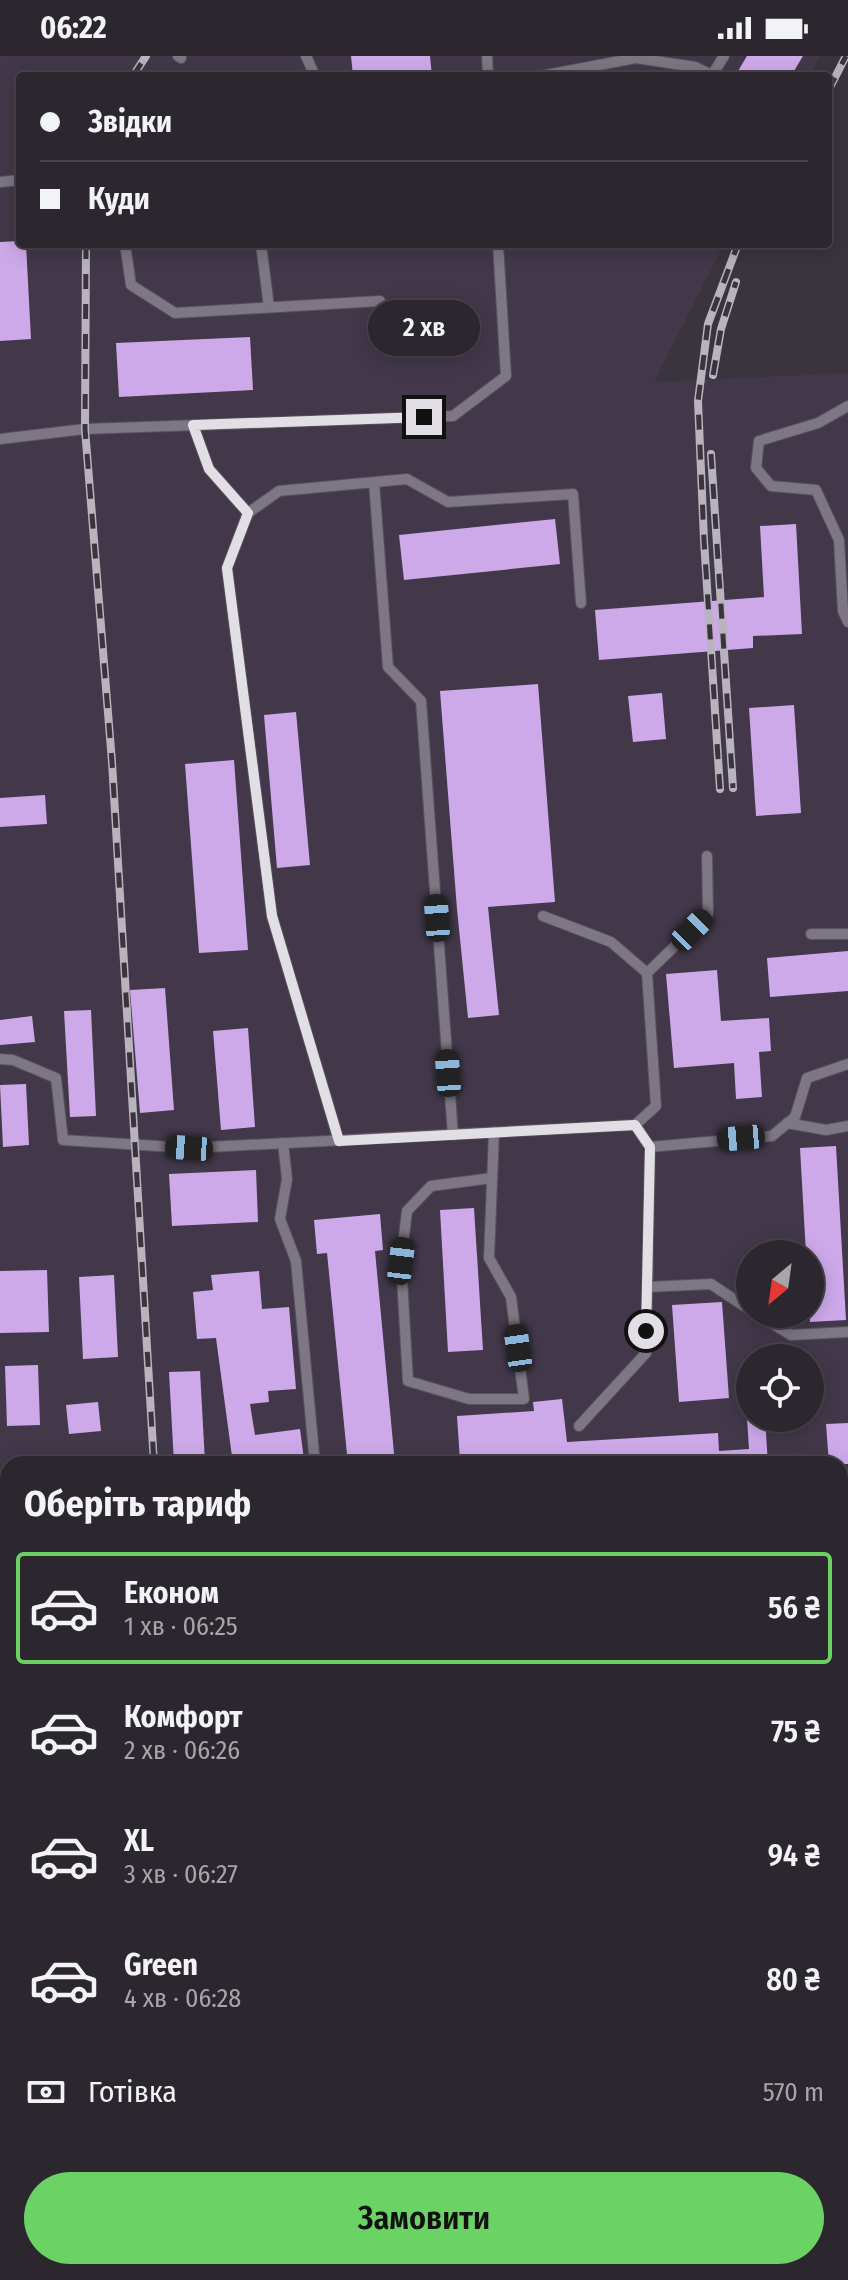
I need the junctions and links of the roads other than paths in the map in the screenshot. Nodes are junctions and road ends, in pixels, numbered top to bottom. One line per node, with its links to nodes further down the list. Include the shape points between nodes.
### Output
1 (679, 60): 2 (lane, via 636,58); 3 (lane)
2 (562, 72)
3 (705, 72)
4 (126, 248): 8 (lane, via 131,285 175,313)
5 (262, 248): 8 (lane)
6 (498, 248): 10 (lane, via 506,376 453,416)
7 (380, 301): 8 (lane)
8 (269, 307)
9 (848, 406): 15 (lane, via 818,423 759,441 756,468 771,486 816,490 839,540)
10 (193, 425): 11 (lane); 13 (lane, via 209,469)
11 (0, 439)
12 (374, 482): 13 (lane, via 279,491); 14 (lane, via 407,479 448,502 573,494); 27 (lane, via 388,667 421,701)
13 (248, 513): 28 (lane, via 227,568 272,916)
14 (581, 603)
15 (848, 622)
16 (707, 856): 20 (lane, via 708,914)
17 (543, 916): 20 (lane, via 611,942)
18 (811, 934): 19 (lane)
19 (848, 934)
20 (647, 973): 24 (lane, via 656,1106)
21 (0, 1059): 29 (lane, via 56,1078 63,1140 189,1148)
22 (848, 1064): 23 (lane, via 807,1078 795,1117)
23 (787, 1123): 25 (lane, via 826,1130); 30 (lane, via 772,1136)
24 (635, 1125): 26 (lane); 30 (lane)
25 (848, 1126)
26 (494, 1132): 27 (lane); 31 (lane)
27 (453, 1135): 28 (lane)
28 (339, 1141): 29 (lane)
29 (283, 1143): 37 (lane, via 287,1179 280,1219 296,1261)
30 (650, 1147): 32 (lane)
31 (492, 1178): 31 (lane, via 489,1258 511,1297 524,1399 469,1399 408,1381 401,1261 407,1211 431,1186)
32 (647, 1287): 33 (lane, via 711,1284); 36 (lane, via 646,1353)
33 (736, 1301)
34 (779, 1328): 35 (lane, via 791,1335)
35 (848, 1332)
36 (579, 1426)
37 (314, 1456)

